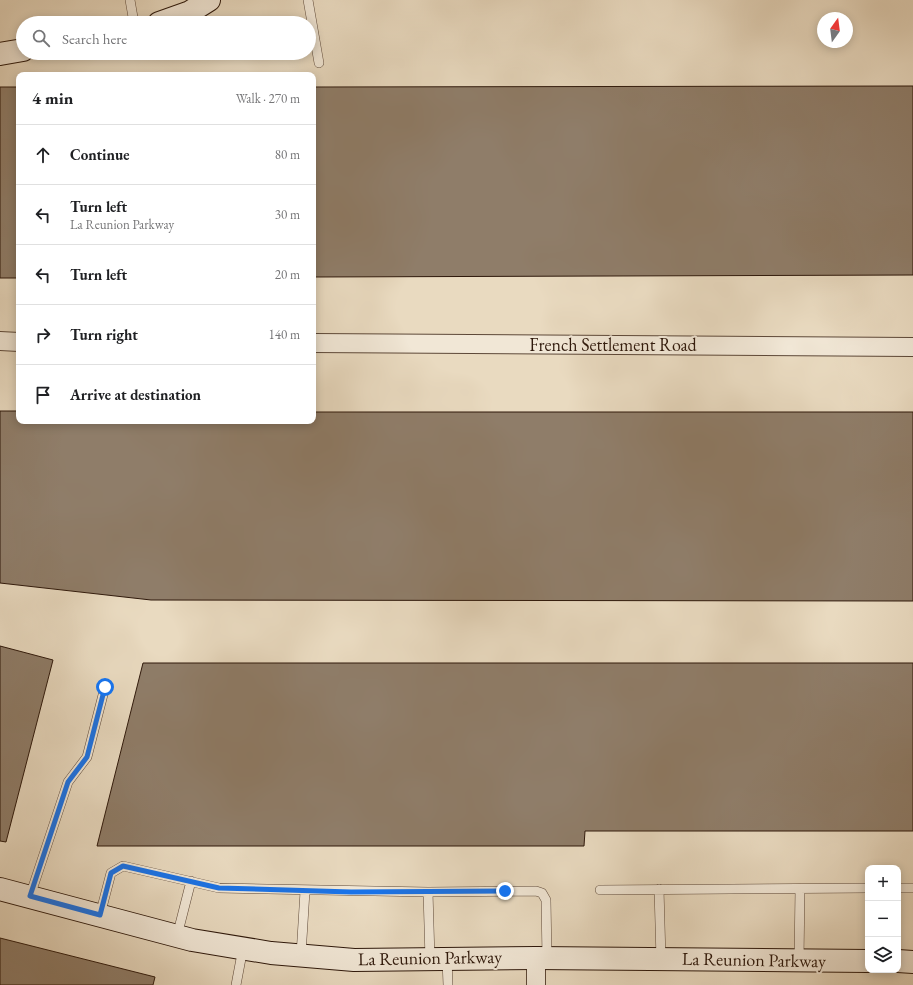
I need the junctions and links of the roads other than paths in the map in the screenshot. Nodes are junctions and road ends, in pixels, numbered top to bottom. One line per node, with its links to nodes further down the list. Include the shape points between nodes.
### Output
1 (130, 0): 4 (lane)
2 (209, 0): 5 (street)
3 (308, 0): 6 (lane)
4 (133, 16)
5 (179, 16)
6 (311, 16)
7 (316, 46): 10 (lane)
8 (16, 51): 9 (street)
9 (0, 54)
10 (319, 63)
11 (0, 342): 12 (street)
12 (16, 342)
13 (316, 343): 14 (street, French Settlement Road)
14 (913, 347)
15 (105, 687): 26 (lane, via 87,757 68,782)
16 (191, 881): 24 (lane, via 219,888); 27 (lane, via 123,866 111,873); 28 (lane)
17 (865, 888): 22 (lane)
18 (901, 888): 19 (lane)
19 (913, 888)
20 (0, 889): 26 (street, La Reunion Parkway)
21 (659, 889): 22 (lane); 23 (lane); 33 (lane)
22 (800, 889): 34 (lane)
23 (600, 890)
24 (305, 891): 25 (lane); 30 (lane)
25 (428, 892): 31 (lane); 32 (lane, via 542,893 546,900)
26 (30, 896): 27 (street, La Reunion Parkway)
27 (100, 915): 28 (street, La Reunion Parkway)
28 (177, 936): 29 (street, La Reunion Parkway)
29 (243, 948): 30 (street, La Reunion Parkway); 38 (lane)
30 (301, 956): 31 (street, La Reunion Parkway, via 354,960)
31 (438, 958): 32 (street, La Reunion Parkway); 39 (lane)
32 (542, 958): 33 (street, La Reunion Parkway); 40 (street)
33 (661, 959): 34 (street, La Reunion Parkway)
34 (799, 960): 35 (street, La Reunion Parkway)
35 (865, 961)
36 (901, 962): 37 (street)
37 (913, 962)
38 (236, 985)
39 (448, 985)
40 (536, 985)

